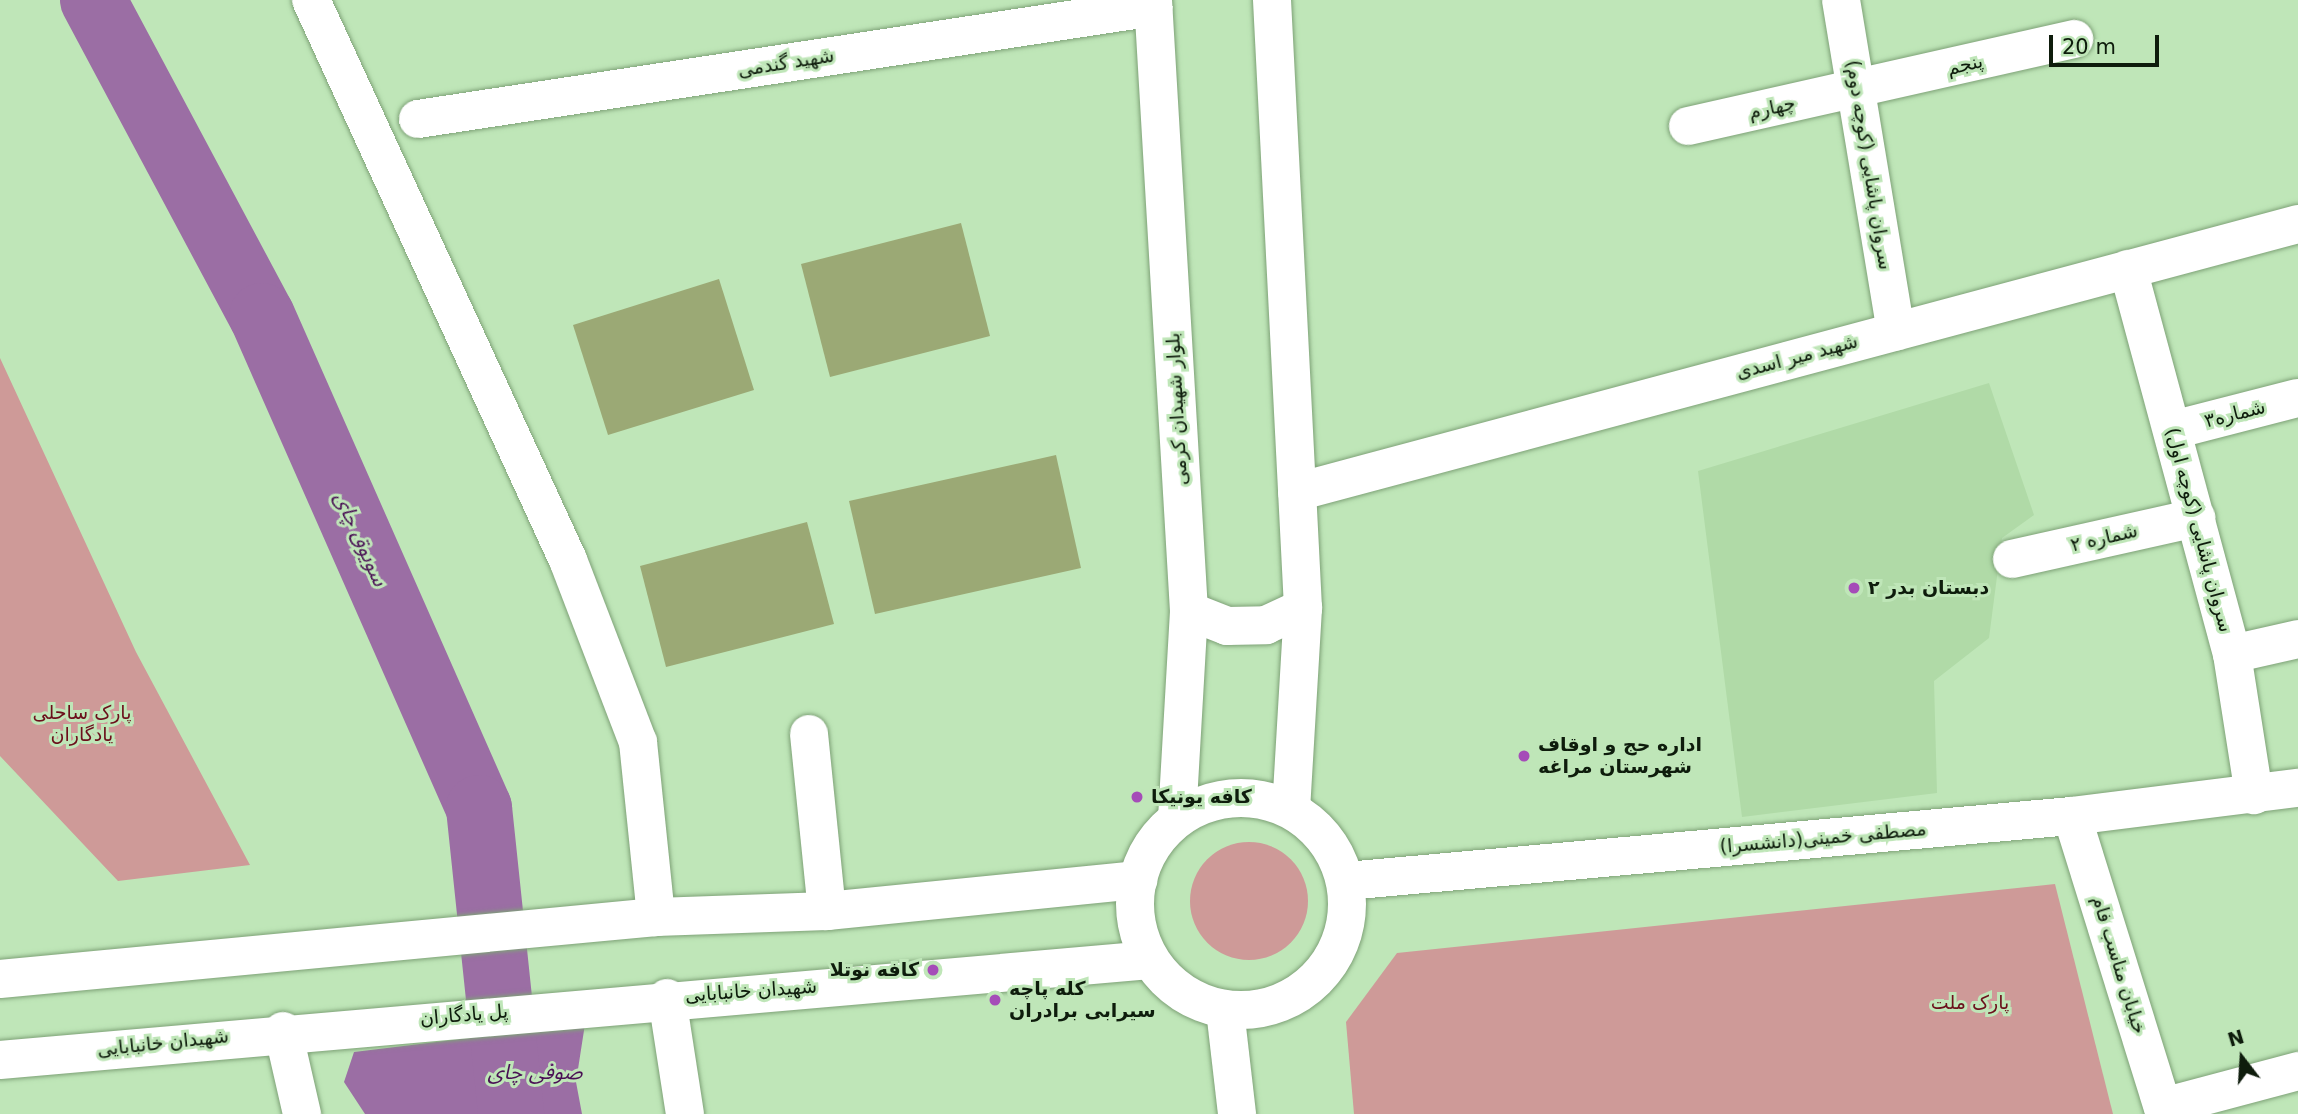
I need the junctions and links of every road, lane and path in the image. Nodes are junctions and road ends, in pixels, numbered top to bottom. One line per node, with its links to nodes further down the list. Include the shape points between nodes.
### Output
1 (311, 0): 30 (main road, via 568,560 638,741)
2 (1272, 0): 14 (main road)
3 (1841, 0): 6 (main road, سروان پاشایی (کوچه دوم))
4 (1153, 4): 7 (main road, شهید گندمی); 18 (main road, بلوار شهیدان کرمی)
5 (2074, 40): 6 (main road, پنجم)
6 (1856, 90): 8 (main road, چهارم); 11 (main road, سروان پاشایی (کوچه دوم))
7 (418, 119)
8 (1688, 126)
9 (2298, 224): 10 (main road, شهید میر اسدی)
10 (2129, 269): 11 (main road, شهید میر اسدی); 13 (main road, سروان پاشایی (کوچه اول))
11 (1896, 331): 14 (main road, شهید میر اسدی)
12 (2298, 398): 13 (main road, شماره۳)
13 (2173, 430): 15 (main road, سروان پاشایی (کوچه اول))
14 (1297, 492): 17 (main road)
15 (2196, 518): 16 (main road, شماره ۲); 20 (main road, سروان پاشایی (کوچه اول))
16 (2012, 559)
17 (1303, 608): 18 (main road, via 1266,625 1240,626); 24 (main road)
18 (1189, 611): 26 (main road, بلوار شهیدان کرمی)
19 (2298, 639): 20 (main road)
20 (2232, 654): 23 (main road, سروان پاشایی (کوچه اول))
21 (809, 734): 29 (main road)
22 (2298, 788): 23 (main road, (دانشسرا)مصطفی خمینی)
23 (2254, 794): 25 (main road, (دانشسرا)مصطفی خمینی)
24 (1291, 809): 26 (main road, via 1232,797); 28 (main road, via 1335,851)
25 (2072, 816): 28 (main road, (دانشسرا)مصطفی خمینی); 40 (main road, خیابان مناسب فام)
26 (1177, 819): 27 (main road, via 1155,841)
27 (1138, 880): 29 (main road); 31 (main road, via 1138,932)
28 (1346, 881): 35 (main road, via 1342,937 1320,977 1282,1002)
29 (827, 911): 30 (main road)
30 (656, 916): 32 (main road)
31 (1150, 960): 33 (main road, شهیدان خانبابایی); 35 (main road, via 1187,995)
32 (0, 979)
33 (667, 998): 34 (main road, شهیدان خانبابایی); 42 (main road)
34 (603, 1003): 36 (main road, پل یادگاران)
35 (1225, 1010): 43 (main road)
36 (326, 1027): 37 (main road, شهیدان خانبابایی)
37 (283, 1031): 38 (main road, شهیدان خانبابایی); 41 (main road)
38 (0, 1060)
39 (2298, 1071): 40 (main road)
40 (2164, 1111)
41 (302, 1114)
42 (685, 1114)
43 (1237, 1114)

